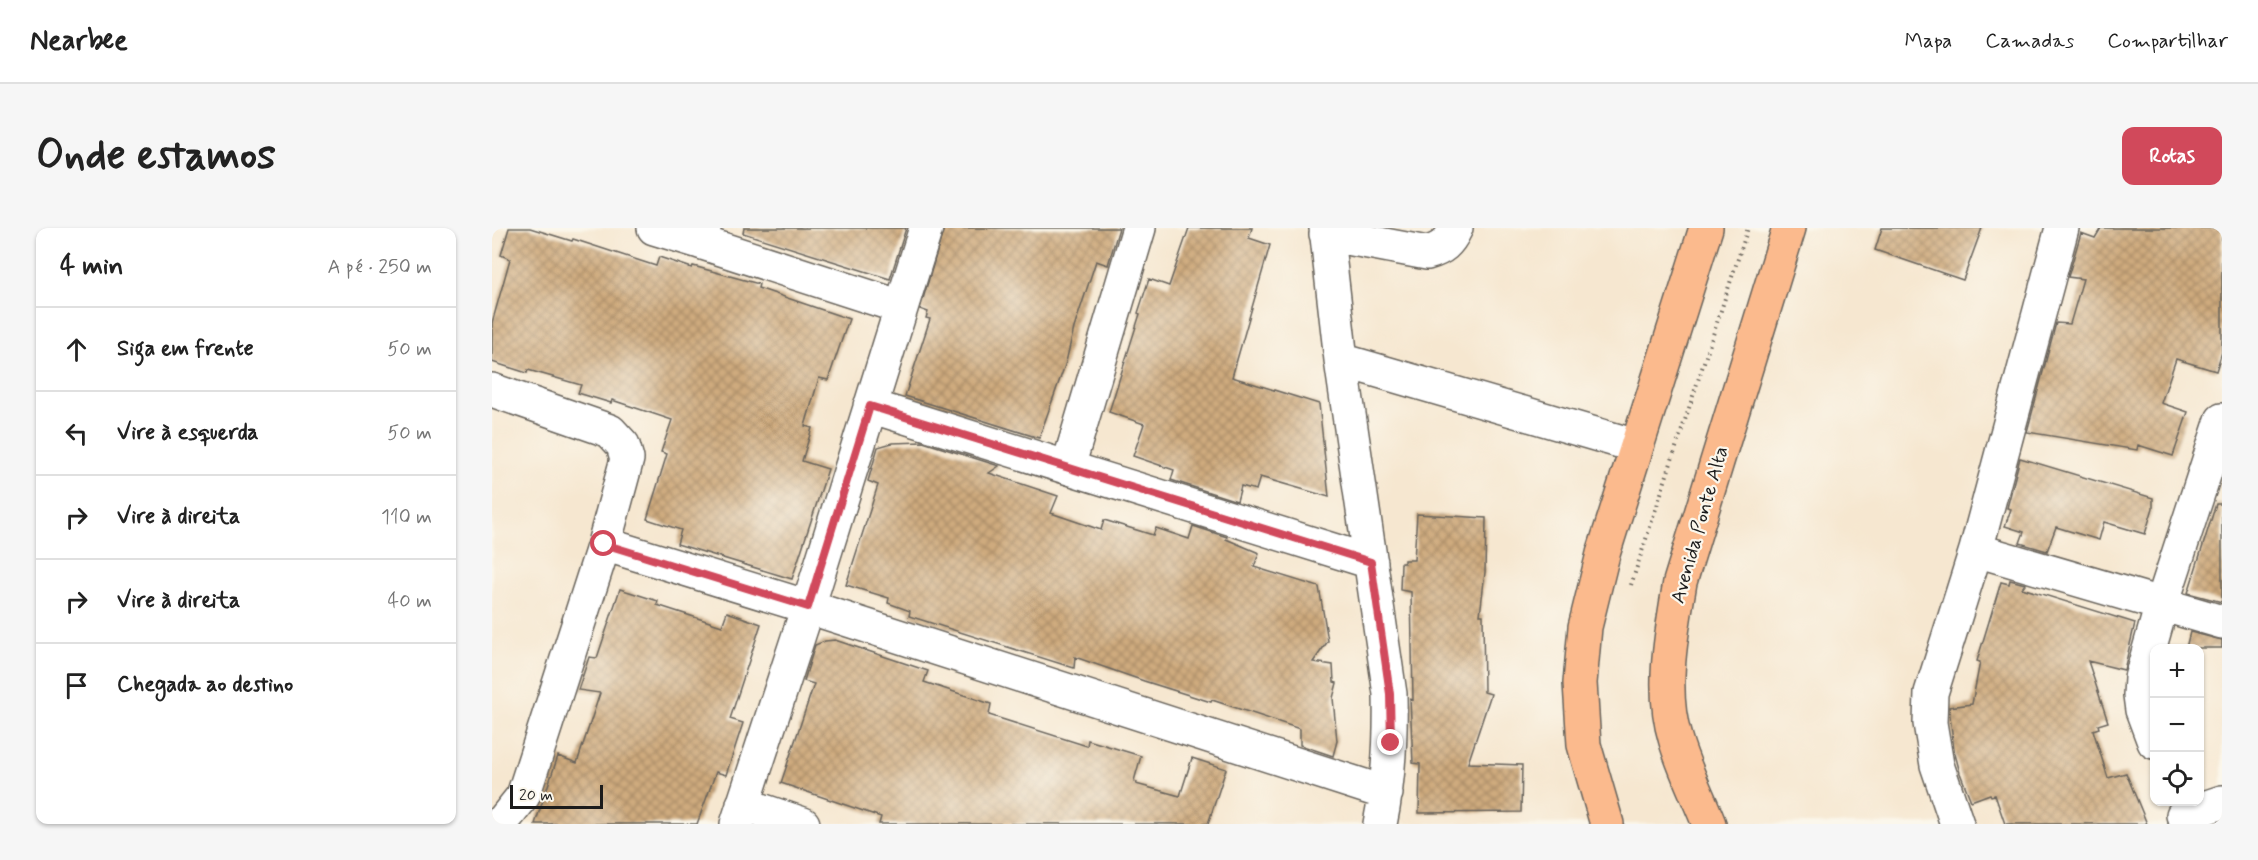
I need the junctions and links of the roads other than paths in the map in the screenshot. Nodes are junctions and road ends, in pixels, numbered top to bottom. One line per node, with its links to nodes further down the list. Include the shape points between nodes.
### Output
1 (654, 228): 9 (street)
2 (926, 228): 10 (street)
3 (1139, 228): 16 (street)
4 (1456, 228): 8 (street, via 1445,245 1427,254)
5 (1706, 228): 15 (main road)
6 (1789, 228): 32 (main road, Avenida Ponte Alta, via 1680,582 1670,641 1668,687 1674,737)
7 (2062, 228): 18 (street)
8 (1326, 231): 11 (street)
9 (702, 235): 10 (street)
10 (901, 307): 13 (street)
11 (1341, 360): 15 (street); 19 (street)
12 (492, 390): 17 (street, via 600,426 623,445 627,459)
13 (870, 406): 16 (street); 21 (street)
14 (2222, 420): 20 (street)
15 (1636, 446): 31 (main road, via 1585,627 1580,683 1584,745)
16 (1068, 467): 19 (street)
17 (604, 544): 21 (street); 28 (street, via 523,796)
18 (1976, 550): 20 (street); 33 (street, via 1931,693 1930,723 1937,765)
19 (1371, 562): 24 (street, via 1390,694)
20 (2162, 604): 22 (street); 23 (street, via 2141,678 2142,710)
21 (808, 607): 24 (street); 27 (street)
22 (2222, 622)
23 (2150, 731)
24 (1386, 793): 30 (street)
25 (2222, 802): 26 (street)
26 (2182, 813)
27 (740, 814): 29 (street)
28 (498, 824)
29 (803, 824)
30 (1380, 824)
31 (1607, 824)
32 (1709, 824)
33 (1957, 824)

